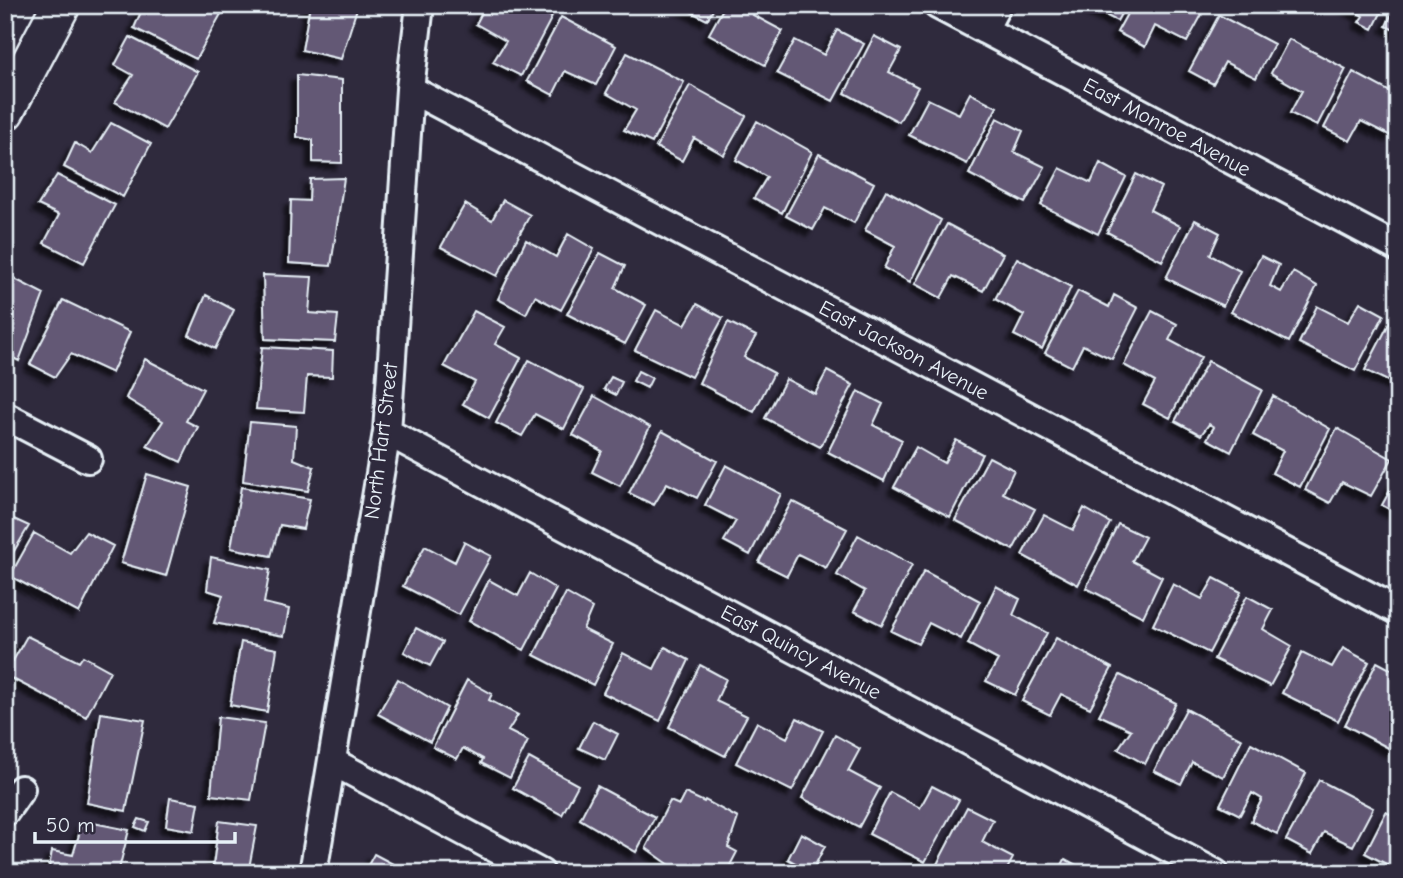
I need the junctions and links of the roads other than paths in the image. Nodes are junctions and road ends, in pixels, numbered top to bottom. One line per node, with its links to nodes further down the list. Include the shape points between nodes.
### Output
1 (61, 5): 7 (street)
2 (420, 5): 6 (street, North Hart Street)
3 (937, 5): 5 (street, East Monroe Avenue)
4 (997, 5): 5 (street)
5 (984, 30): 8 (street, East Monroe Avenue)
6 (410, 89): 10 (street, North Hart Street); 12 (street, East Jackson Avenue)
7 (5, 111)
8 (1398, 248)
9 (5, 416): 11 (street)
10 (387, 432): 13 (street, North Hart Street); 18 (street, East Quincy Avenue)
11 (88, 459)
12 (1398, 611)
13 (333, 762): 16 (street, North Hart Street); 17 (street)
14 (21, 789): 15 (street)
15 (5, 812)
16 (313, 873)
17 (541, 873)
18 (1215, 873)

